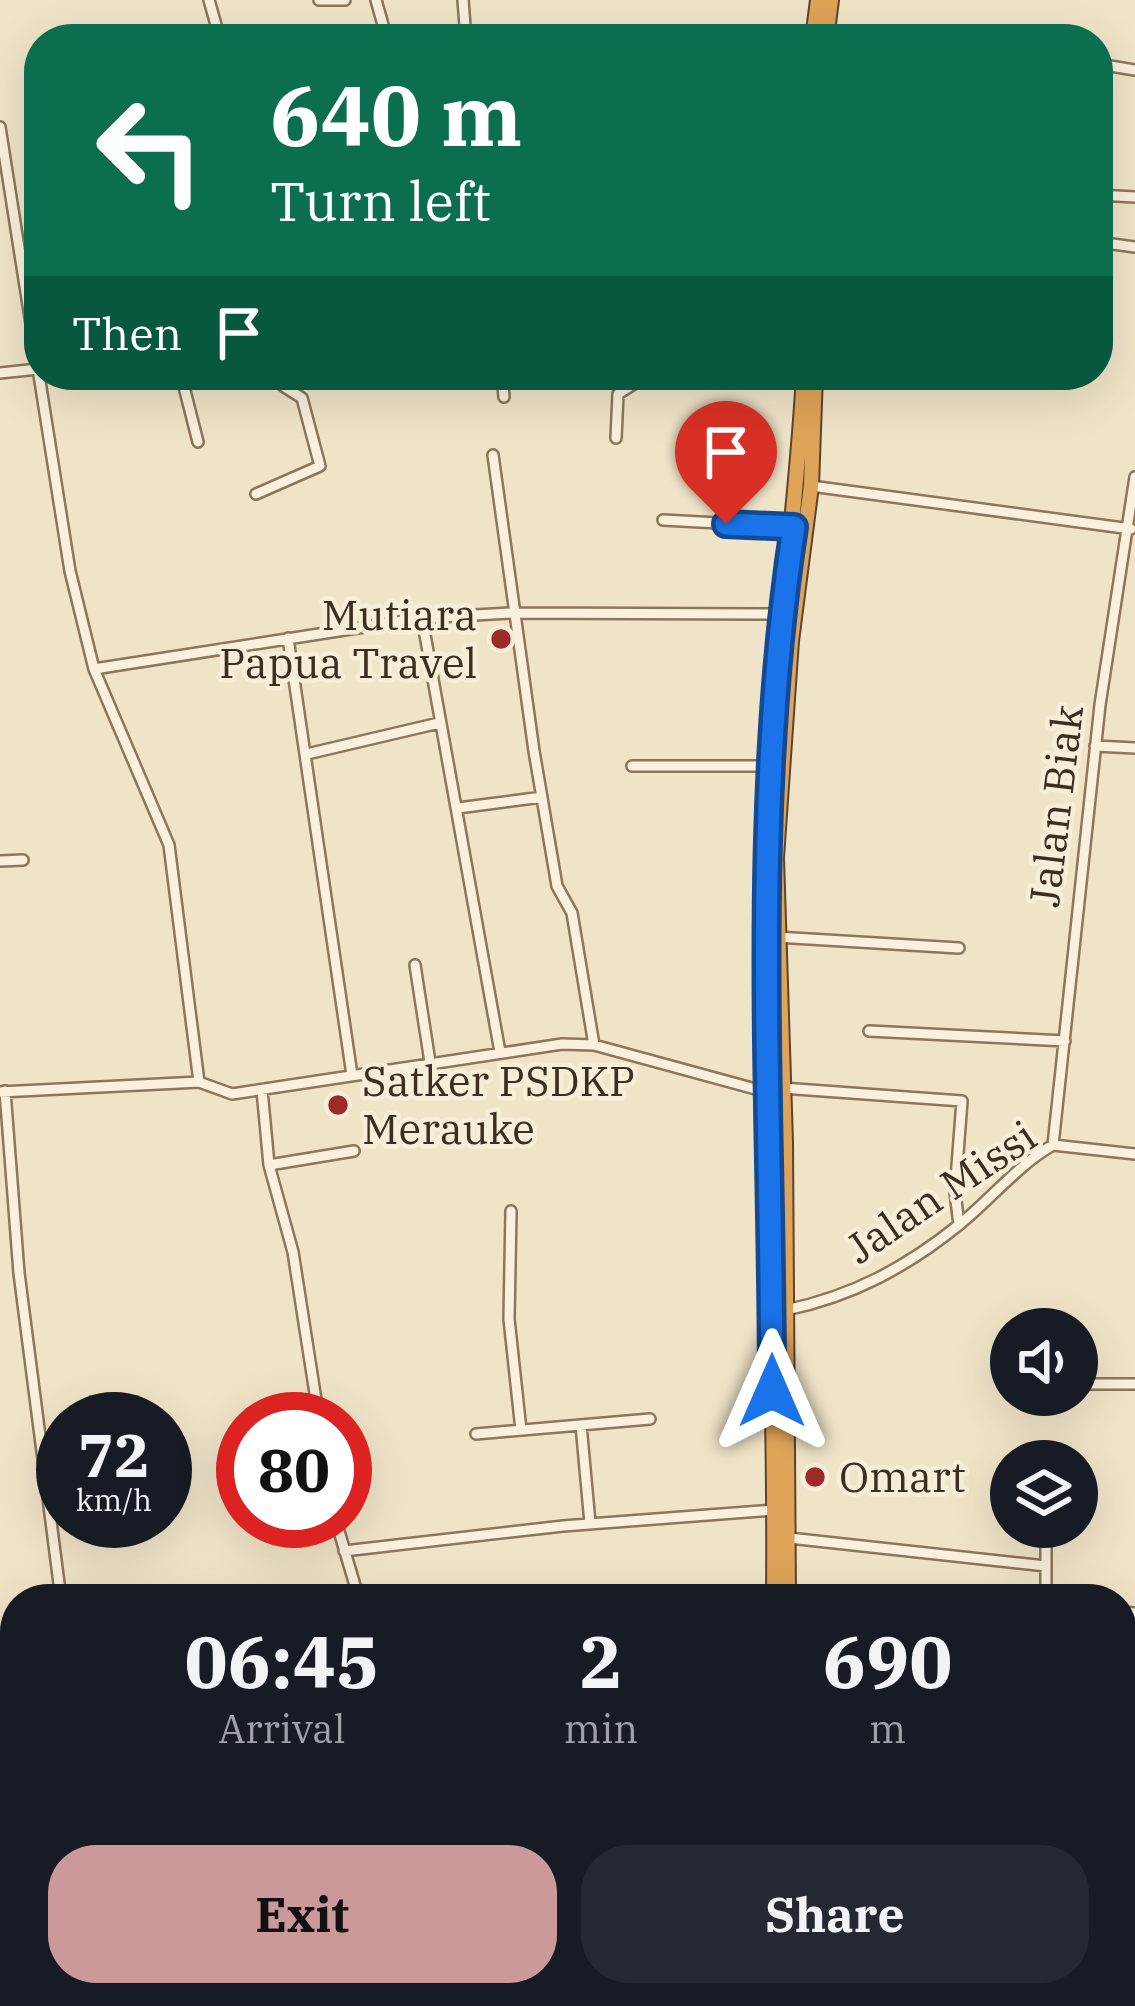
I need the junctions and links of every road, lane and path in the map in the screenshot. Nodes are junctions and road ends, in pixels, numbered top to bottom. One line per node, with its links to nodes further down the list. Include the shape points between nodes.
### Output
1 (319, 0): 2 (street)
2 (345, 0)
3 (0, 127): 4 (street)
4 (3, 156): 5 (street)
5 (24, 265)
6 (42, 390): 28 (street)
7 (185, 390): 15 (street)
8 (289, 390): 19 (street, via 302,398 320,466)
9 (503, 390): 13 (street)
10 (624, 390): 14 (street)
11 (803, 390): 22 (highway)
12 (814, 390): 18 (highway)
13 (503, 397)
14 (616, 438)
15 (198, 442)
16 (493, 455): 24 (street)
17 (1135, 477): 20 (street, Jalan Biak)
18 (811, 486): 23 (street); 34 (highway)
19 (256, 494)
20 (1134, 498): 23 (street, Jalan Biak)
21 (663, 520): 22 (street)
22 (794, 527): 25 (highway)
23 (1131, 529): 30 (street, Jalan Biak)
24 (511, 613): 25 (street); 26 (street); 35 (street)
25 (781, 614): 34 (highway)
26 (422, 618): 27 (street); 29 (street)
27 (288, 638): 28 (street); 32 (street)
28 (94, 669): 48 (street, via 170,845)
29 (440, 723): 32 (street); 36 (street)
30 (1096, 746): 31 (street); 43 (street, Jalan Biak)
31 (1135, 748)
32 (307, 754): 47 (street)
33 (632, 766): 34 (street)
34 (776, 766): 39 (highway); 50 (highway, via 763,916)
35 (542, 796): 36 (street); 44 (street)
36 (458, 808): 45 (street)
37 (23, 860): 38 (street)
38 (0, 862)
39 (776, 937): 40 (street); 50 (highway)
40 (959, 948)
41 (416, 964): 46 (street)
42 (869, 1031): 43 (street)
43 (1065, 1041): 52 (street, Jalan Biak)
44 (594, 1045): 45 (street); 50 (street)
45 (500, 1052): 46 (street)
46 (430, 1062): 47 (street)
47 (352, 1075): 49 (street)
48 (199, 1082): 49 (street, via 225,1094); 51 (street)
49 (262, 1090): 55 (street)
50 (776, 1091): 57 (street, via 962,1101); 58 (highway); 66 (highway)
51 (3, 1092): 74 (street)
52 (1053, 1145): 54 (street, Jalan Missi); 57 (street, Jalan Missi)
53 (354, 1151): 55 (street)
54 (1135, 1154)
55 (269, 1165): 61 (street, via 293,1252)
56 (512, 1211): 64 (street, via 509,1319)
57 (959, 1225): 58 (street, Jalan Missi, via 874,1282)
58 (786, 1310): 68 (highway)
59 (1098, 1384): 60 (street)
60 (1135, 1384)
61 (315, 1392)
62 (650, 1420): 63 (street)
63 (581, 1424): 64 (street); 67 (street)
64 (521, 1430): 65 (street)
65 (476, 1434)
66 (774, 1510): 67 (street); 72 (highway)
67 (590, 1523): 71 (street)
68 (789, 1538): 72 (highway); 73 (street)
69 (343, 1548): 71 (street)
70 (1046, 1548): 73 (street)
71 (344, 1552): 75 (street)
72 (782, 1560): 76 (highway); 77 (highway)
73 (1046, 1566): 78 (street)
74 (59, 1584)
75 (354, 1584)
76 (777, 1584)
77 (786, 1584)
78 (1046, 1584)

